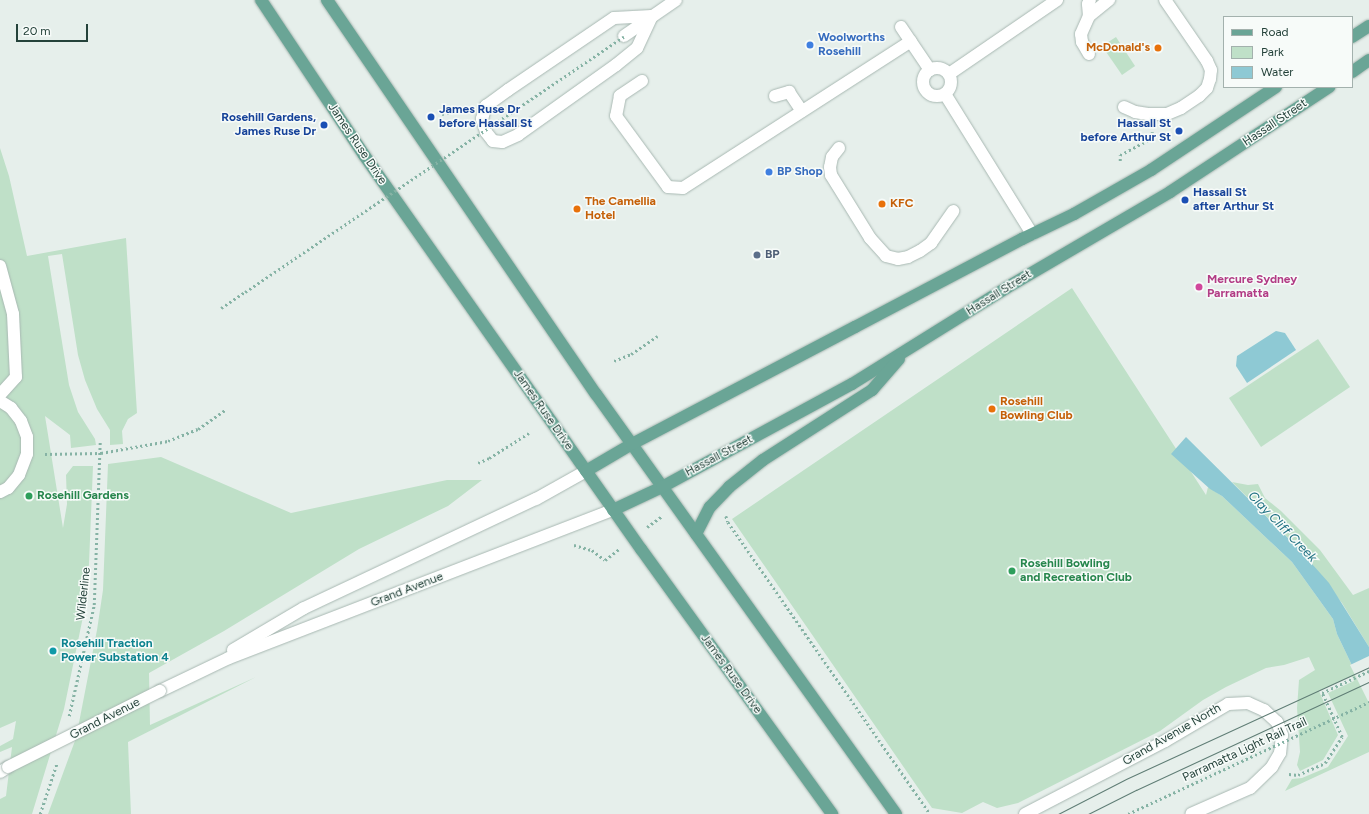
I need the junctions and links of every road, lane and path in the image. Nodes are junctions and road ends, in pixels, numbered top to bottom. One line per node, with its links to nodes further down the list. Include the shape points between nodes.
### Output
1 (262, 0): 46 (main road, James Ruse Drive, via 364,155)
2 (327, 0): 42 (main road, via 422,142)
3 (676, 0): 8 (street)
4 (1057, 0): 19 (street)
5 (1090, 0): 9 (street)
6 (1109, 0): 9 (street)
7 (1165, 0): 25 (street, via 1207,61 1211,70 1207,88 1181,108 1167,114 1135,112)
8 (652, 16): 8 (street, via 637,48 518,135 502,142 493,141 486,132 482,119 486,106 614,18); 12 (street)
9 (1089, 16): 15 (street, via 1081,34 1082,42)
10 (1369, 26): 13 (main road)
11 (901, 27): 14 (street)
12 (624, 36): 33 (path, bridge)
13 (1353, 36)
14 (911, 42): 17 (street); 26 (street)
15 (1089, 54)
16 (1369, 60): 18 (main road)
17 (930, 70): 19 (street, via 938,68); 23 (street, via 924,77 926,90 933,95)
18 (1353, 71)
19 (949, 74): 23 (street, via 952,82)
20 (642, 81): 26 (street, via 620,96 616,116 668,187 684,188)
21 (1274, 88): 31 (main road, via 1151,170 1074,214)
22 (1327, 88): 35 (main road, Hassall Street, via 1170,192 1054,259)
23 (945, 94): 31 (street)
24 (775, 96): 26 (street, via 789,92)
25 (1124, 107)
26 (802, 111)
27 (1151, 125): 29 (path, via 1152,138 1120,155)
28 (839, 148): 30 (street, via 832,157 831,175 870,238 886,256 898,259 920,251 931,243)
29 (1120, 160)
30 (954, 211)
31 (1032, 234): 42 (main road)
32 (0, 266): 37 (street, via 13,314 16,377)
33 (221, 308)
34 (658, 336): 36 (path, via 631,354)
35 (908, 350): 47 (main road, Hassall Street, via 852,384); 52 (main road, via 872,390 763,460 729,487 710,507)
36 (614, 361)
37 (0, 395)
38 (0, 401): 44 (street, via 11,408 21,421 27,437)
39 (225, 410): 43 (path, via 198,429 168,441)
40 (529, 433): 45 (path)
41 (100, 441): 43 (path, Wilderline)
42 (632, 444): 46 (main road); 47 (main road)
43 (101, 453): 44 (path); 58 (path, Wilderline, via 94,605)
44 (27, 454): 48 (street, via 19,475 8,488)
45 (478, 463)
46 (586, 471): 50 (main road, James Ruse Drive); 55 (street, Grand Avenue, via 536,499 304,608)
47 (662, 487): 49 (main road); 50 (main road, Hassall Street)
48 (0, 492)
49 (675, 505): 52 (main road); 53 (path)
50 (614, 510): 53 (main road, James Ruse Drive); 55 (street, Grand Avenue, via 253,648)
51 (726, 517): 65 (path)
52 (696, 534): 64 (main road)
53 (633, 538): 54 (path); 63 (main road, James Ruse Drive)
54 (605, 560)
55 (202, 670): 61 (street, Grand Avenue, bridge)
56 (1369, 671): 60 (path, via 1322,693 1342,737 1325,764 1298,775)
57 (1369, 702): 67 (path, Parramatta Light Rail Trail, bridge)
58 (68, 722)
59 (59, 757): 62 (path)
60 (1272, 768): 66 (street, Grand Avenue North, via 1280,753 1282,741 1276,722 1264,710 1248,703 1228,704 1165,741); 68 (street, Grand Avenue North, via 1250,788)
61 (3, 770)
62 (40, 814)
63 (832, 814)
64 (896, 814)
65 (930, 814)
66 (1025, 814)
67 (1128, 814)
68 (1191, 814)

